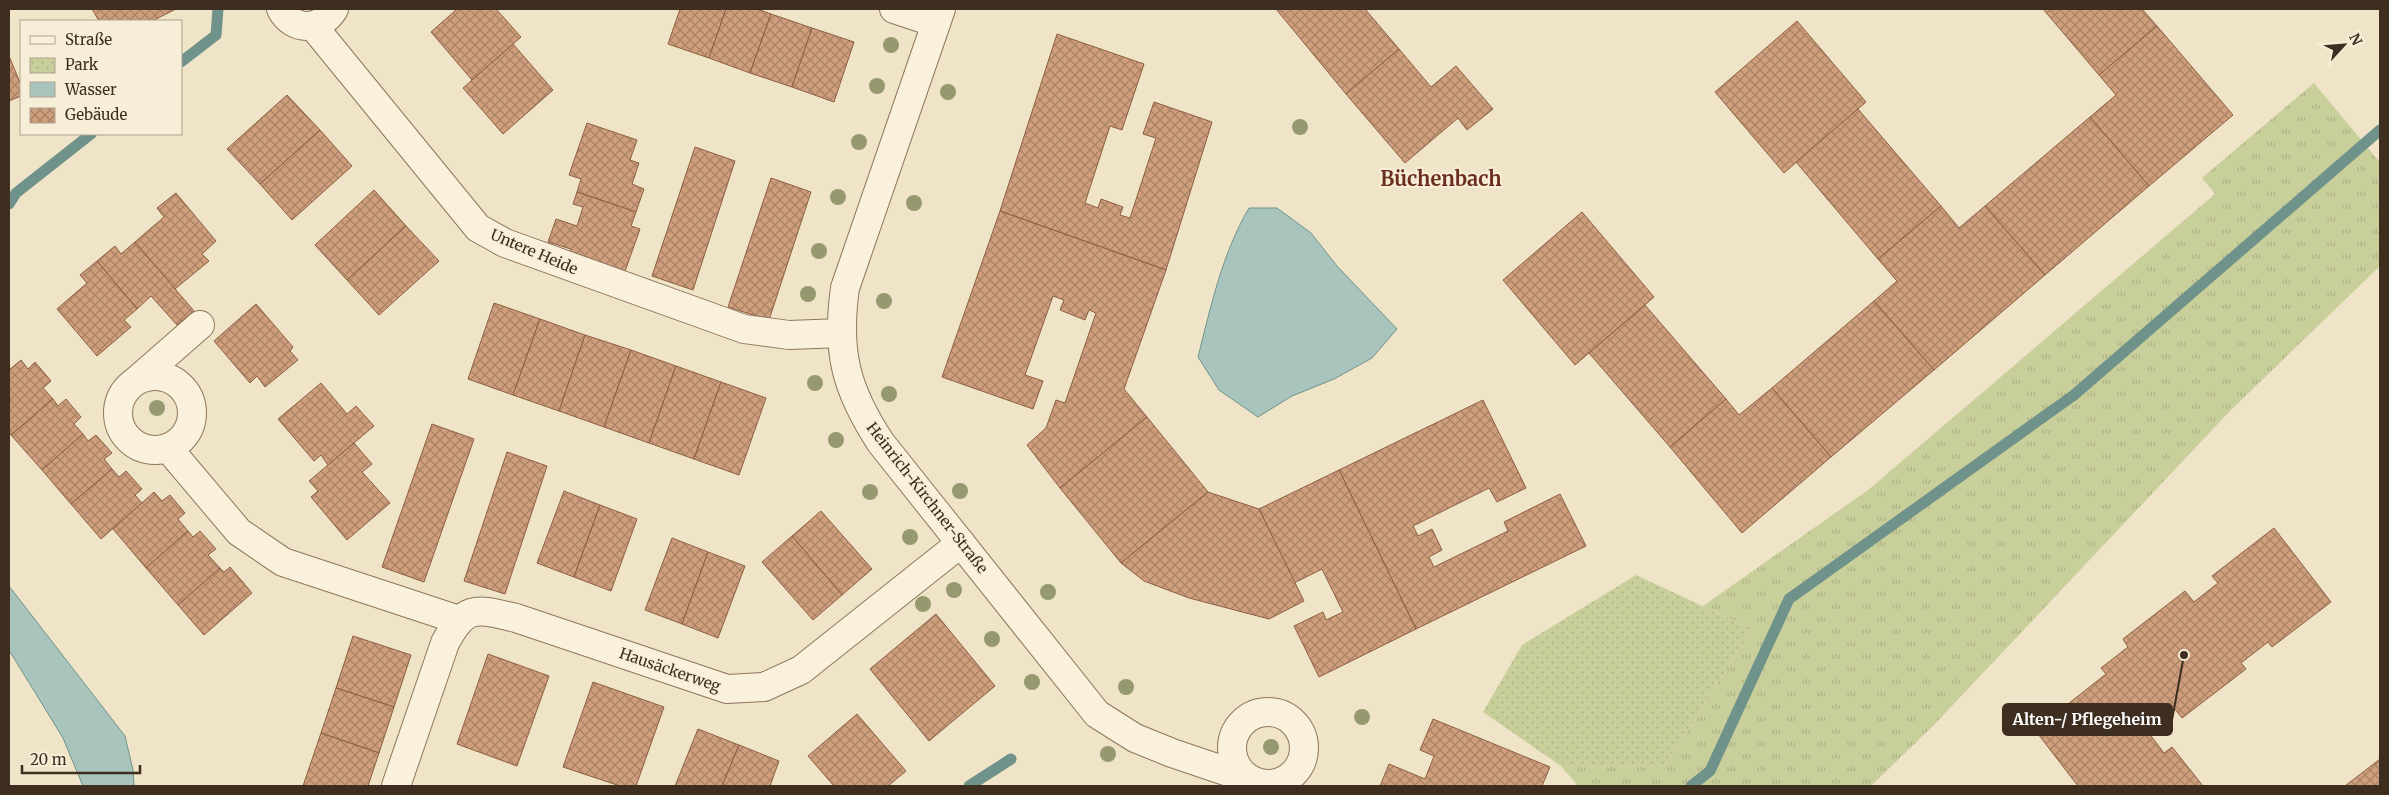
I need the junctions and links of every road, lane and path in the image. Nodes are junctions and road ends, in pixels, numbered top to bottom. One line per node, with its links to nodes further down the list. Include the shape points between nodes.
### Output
1 (281, 9): 4 (street, Untere Heide, via 294,24 303,26)
2 (894, 9): 3 (street)
3 (939, 16): 6 (street, Heinrich-Kirchner-Straße, via 845,288)
4 (324, 17): 6 (street, Untere Heide, via 478,228 505,243 744,329 789,335)
5 (200, 325): 7 (street)
6 (842, 333): 9 (street, Heinrich-Kirchner-Straße, via 846,371 863,416 881,444)
7 (137, 380): 8 (street, via 120,399 118,423 124,435 144,449); 8 (street, via 161,376 173,380 190,399 191,422 186,434)
8 (168, 448): 10 (street, via 239,532 283,562)
9 (961, 543): 10 (street, Hausäckerweg, via 801,670 764,687 727,689 492,612 474,611); 11 (street, Heinrich-Kirchner-Straße, via 1098,714 1135,738)
10 (459, 620): 12 (street, via 445,643)
11 (1264, 783)
12 (396, 786)

